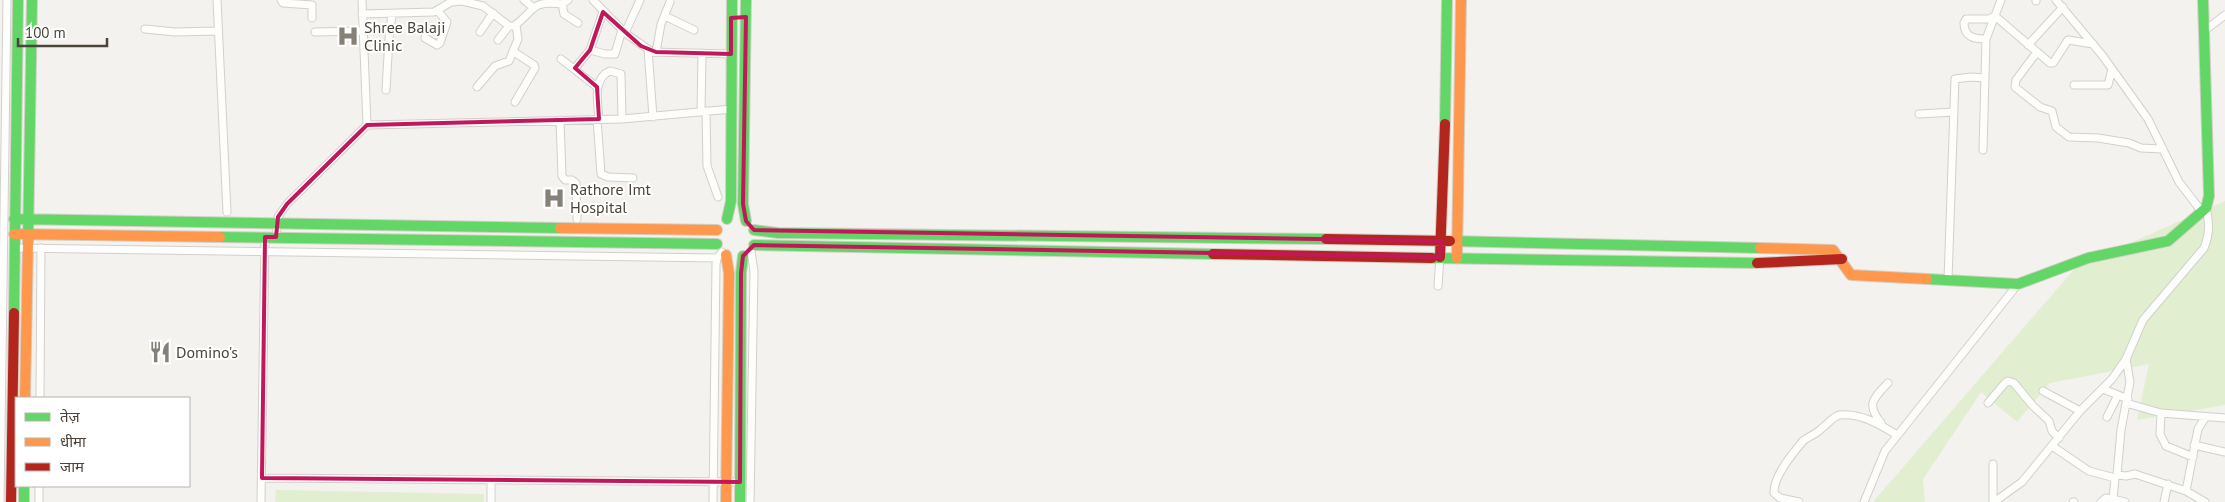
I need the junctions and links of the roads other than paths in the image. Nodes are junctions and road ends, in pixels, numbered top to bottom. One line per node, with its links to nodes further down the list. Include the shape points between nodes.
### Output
1 (7, 0): 43 (street)
2 (18, 0): 43 (street)
3 (32, 0): 85 (street)
4 (217, 0): 39 (street)
5 (281, 0): 31 (street, via 283,3 312,5)
6 (362, 0): 25 (street)
7 (457, 0): 22 (street); 24 (street, via 483,6)
8 (524, 0): 20 (street)
9 (593, 0): 23 (street)
10 (640, 0): 42 (street)
11 (732, 0): 32 (street)
12 (746, 0): 30 (street)
13 (1447, 0): 75 (street)
14 (1461, 0): 76 (street)
15 (2001, 0): 29 (street)
16 (2056, 0): 21 (street)
17 (2203, 0): 38 (street)
18 (565, 2): 20 (street, via 545,2); 33 (street, via 564,14)
19 (670, 2): 28 (street)
20 (534, 8): 34 (street)
21 (2063, 8): 47 (street); 48 (street)
22 (438, 11): 26 (street); 44 (street, via 446,22 440,43 437,45)
23 (603, 12): 42 (street); 49 (street)
24 (493, 13): 34 (street); 41 (street)
25 (362, 14): 26 (street); 37 (street)
26 (392, 14): 63 (street)
27 (2225, 15): 38 (street)
28 (665, 16): 36 (street); 52 (street)
29 (1995, 16): 45 (street); 45 (street, via 1966,19 1964,23 1966,34); 48 (street)
30 (746, 17): 32 (street); 89 (street, via 743,204)
31 (312, 18)
32 (731, 18): 55 (street)
33 (578, 23)
34 (512, 25): 46 (street); 51 (street, via 518,40)
35 (144, 29): 39 (street)
36 (694, 30)
37 (362, 31): 40 (street); 73 (street)
38 (2204, 31): 82 (street, via 2209,196)
39 (218, 32): 83 (street)
40 (315, 32)
41 (480, 32)
42 (624, 32): 49 (street, via 615,54); 50 (street)
43 (8, 34): 74 (street)
44 (425, 38)
45 (1986, 39): 59 (street)
46 (498, 40)
47 (2093, 44): 53 (street, via 2068,40 2053,63); 58 (street)
48 (2028, 45): 53 (street)
49 (590, 50): 57 (street)
50 (648, 50): 52 (street); 69 (street)
51 (514, 52): 61 (street, via 508,63 495,66); 64 (street, via 535,68)
52 (656, 52): 54 (street)
53 (2037, 52): 77 (street, via 2016,80 2015,87 2040,107 2052,111 2058,130 2069,137 2098,138 2129,142 2141,148)
54 (702, 53): 55 (street); 66 (street)
55 (731, 54): 65 (street)
56 (561, 59): 57 (street)
57 (575, 68): 62 (street)
58 (2112, 69): 60 (street, via 2108,86); 77 (street, via 2148,119)
59 (1984, 78): 67 (street, via 1956,77); 78 (street)
60 (2074, 85)
61 (477, 86)
62 (597, 87): 70 (street); 71 (street, via 607,72 621,74)
63 (386, 90)
64 (516, 102)
65 (732, 108): 66 (street); 87 (street)
66 (703, 112): 69 (street); 81 (street, via 707,166)
67 (1954, 112): 68 (street); 108 (street)
68 (1919, 114)
69 (652, 117): 71 (street)
70 (598, 119): 71 (street); 72 (street); 80 (street, via 601,174)
71 (622, 119)
72 (560, 120): 73 (street); 86 (street, via 562,176 564,180 576,183)
73 (367, 124): 90 (street, via 287,204 279,214)
74 (7, 128): 79 (street); 84 (street)
75 (1445, 142): 76 (street); 97 (street)
76 (1459, 142): 98 (street)
77 (2163, 149): 82 (street, via 2181,185)
78 (1983, 150)
79 (2, 176): 88 (street)
80 (633, 178)
81 (718, 198)
82 (2204, 210): 109 (street, via 2168,241 2088,258); 111 (street, via 2209,226 2204,248 2143,320)
83 (228, 212)
84 (14, 219): 85 (street); 88 (street); 93 (street)
85 (28, 219): 90 (street); 94 (street)
86 (577, 219)
87 (728, 219): 89 (street); 91 (street)
88 (2, 220): 114 (street)
89 (746, 221): 92 (street)
90 (277, 224): 91 (street); 96 (street)
91 (717, 230): 104 (street)
92 (754, 230): 97 (street, via 778,233); 103 (street)
93 (14, 234): 94 (street); 99 (street)
94 (28, 234): 95 (street); 100 (street)
95 (264, 237): 96 (street); 102 (street)
96 (276, 237): 104 (street)
97 (1441, 241): 98 (street); 105 (street)
98 (1457, 241): 106 (street); 107 (street, via 1833,250)
99 (14, 248): 100 (street); 116 (street)
100 (27, 248): 101 (street); 118 (street)
101 (41, 248): 102 (street); 119 (street)
102 (264, 251): 104 (street); 136 (street)
103 (749, 251): 104 (street, via 736,258); 105 (street); 140 (street, via 741,273); 156 (street, via 754,271)
104 (720, 252): 138 (street); 139 (street, via 729,273)
105 (1440, 257): 106 (street); 110 (street)
106 (1457, 258): 107 (street, via 1782,262)
107 (1842, 259): 108 (street, via 1851,275)
108 (1948, 280): 109 (street)
109 (2018, 284): 128 (street)
110 (1438, 286)
111 (2126, 359): 113 (street); 120 (street, via 2130,382)
112 (1888, 383): 127 (street, via 1872,402 1875,415)
113 (2103, 389): 117 (street); 122 (street)
114 (0, 390): 116 (street); 147 (street)
115 (2043, 391): 122 (street)
116 (12, 392): 148 (street)
117 (2118, 395): 120 (street); 124 (street)
118 (25, 397)
119 (40, 397)
120 (2127, 401): 123 (street); 135 (street)
121 (1988, 403): 129 (street, via 2005,383 2011,381 2050,422 2052,431)
122 (2080, 411): 129 (street)
123 (2161, 413): 125 (street); 133 (street, via 2160,434 2166,446)
124 (2107, 417)
125 (2205, 418): 126 (street); 130 (street)
126 (2225, 418)
127 (1884, 427): 128 (street); 157 (street, via 1874,421 1838,415 1808,437 1776,477 1774,486 1774,494 1780,498)
128 (1897, 435): 158 (street, via 1885,451)
129 (2059, 438): 131 (street)
130 (2194, 445): 132 (street); 133 (street)
131 (2052, 446): 135 (street, via 2089,471); 159 (street, via 2022,482)
132 (2225, 452)
133 (2193, 457): 144 (street)
134 (1993, 464): 159 (street)
135 (2116, 476): 141 (street, via 2135,474); 145 (street)
136 (262, 478): 137 (street); 151 (street)
137 (492, 481): 138 (street); 152 (street)
138 (713, 482): 139 (street); 153 (street)
139 (727, 482): 140 (street); 154 (street)
140 (740, 482): 155 (street)
141 (2168, 484): 144 (street); 162 (street)
142 (24, 487): 149 (street)
143 (39, 487): 150 (street)
144 (2186, 491): 146 (street)
145 (2114, 498): 160 (street); 161 (street)
146 (2196, 499): 163 (street)
147 (0, 502)
148 (11, 502)
149 (24, 502)
150 (39, 502)
151 (261, 502)
152 (491, 502)
153 (713, 502)
154 (726, 502)
155 (740, 502)
156 (750, 502)
157 (1799, 502)
158 (1864, 502)
159 (1994, 502)
160 (2101, 502)
161 (2125, 502)
162 (2164, 502)
163 (2205, 502)

